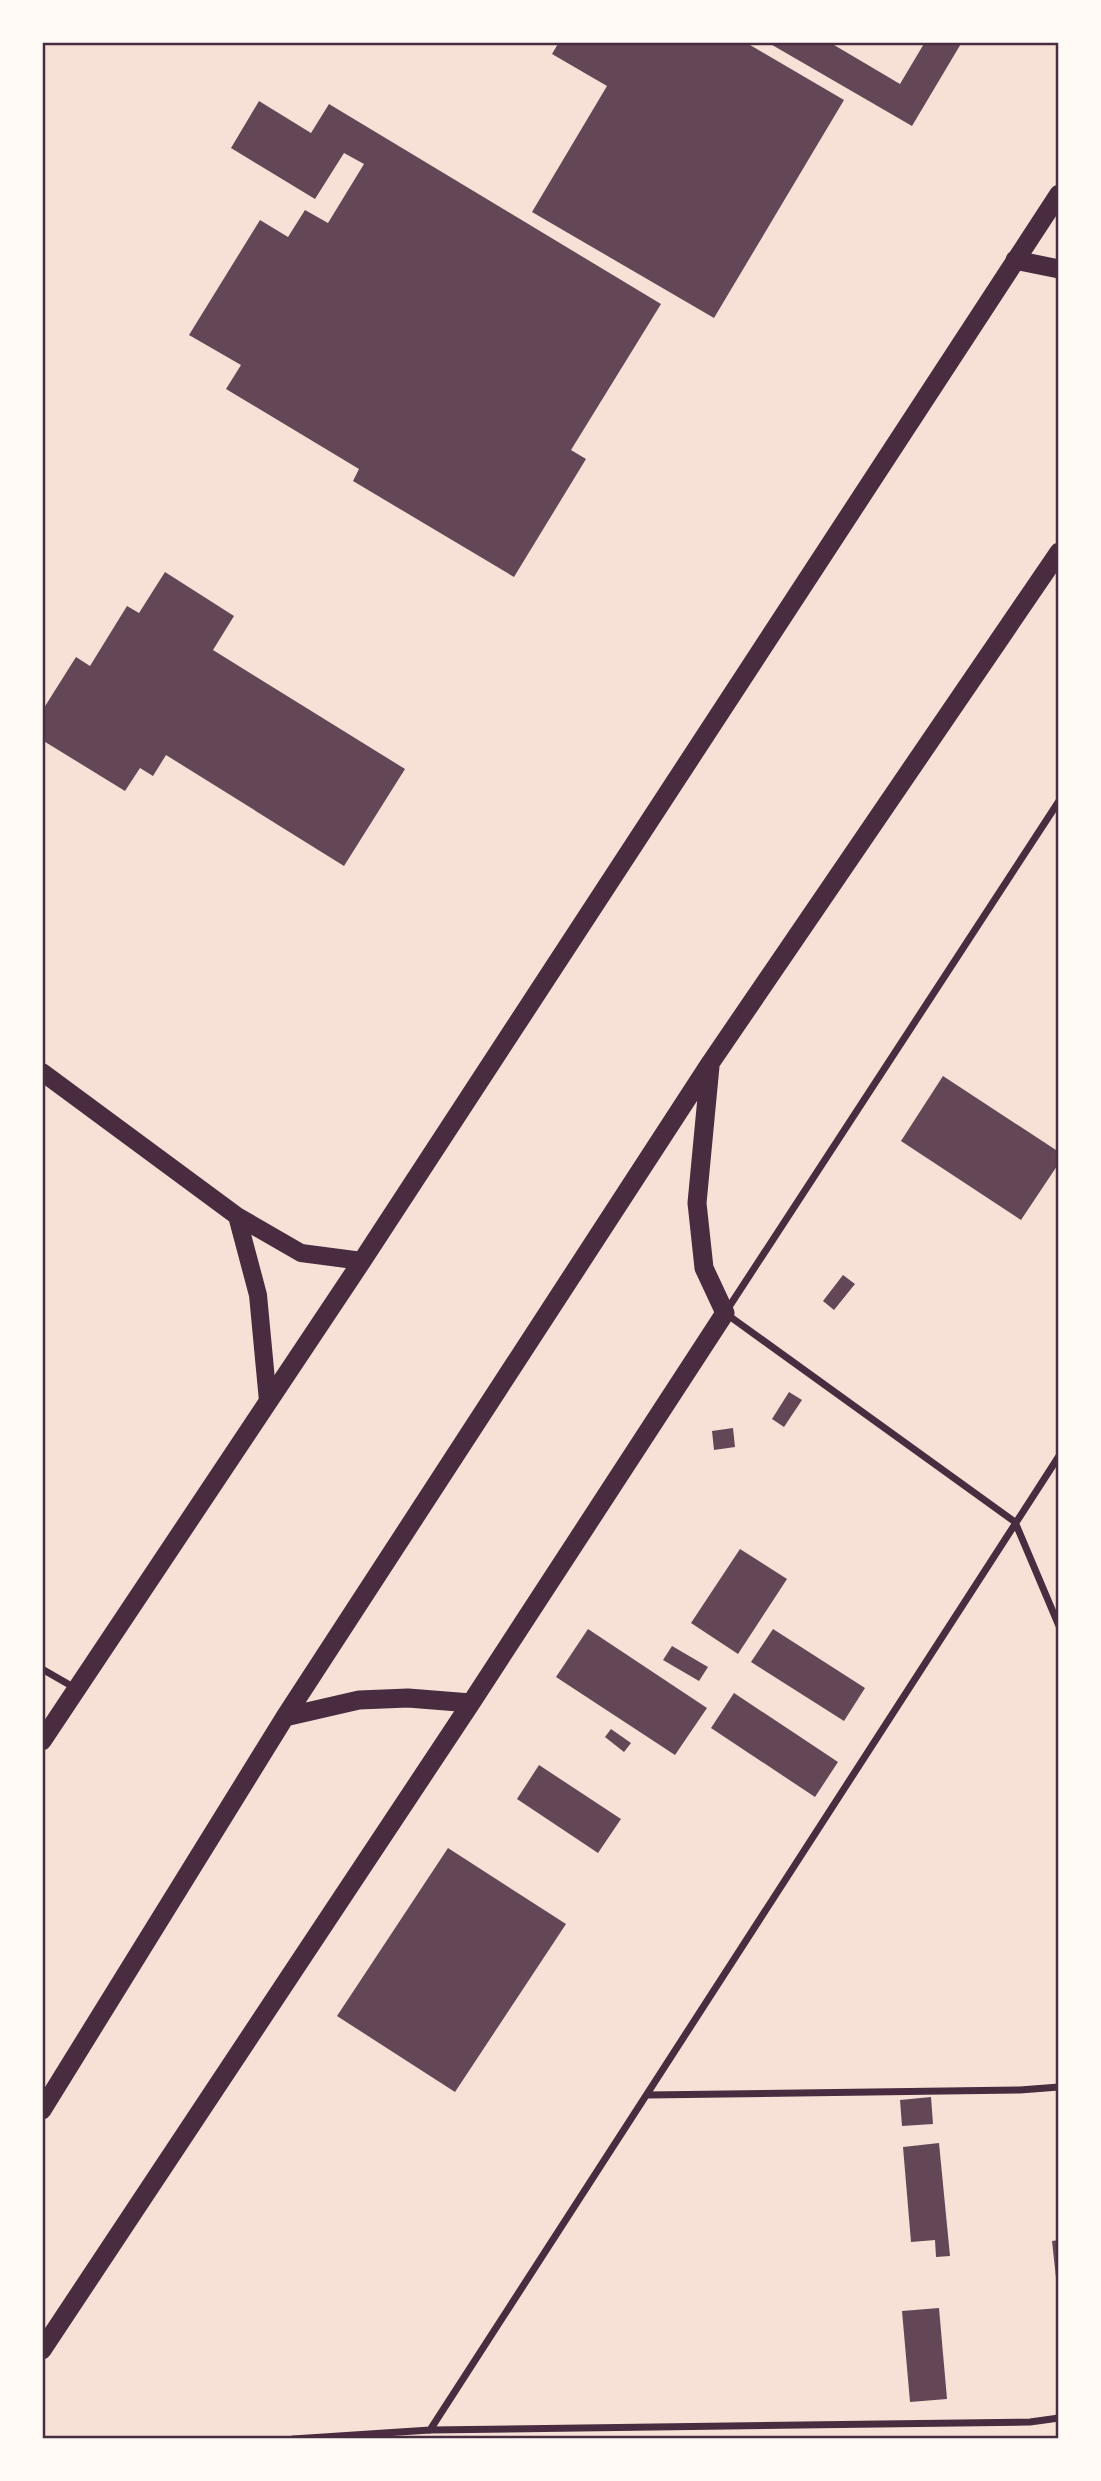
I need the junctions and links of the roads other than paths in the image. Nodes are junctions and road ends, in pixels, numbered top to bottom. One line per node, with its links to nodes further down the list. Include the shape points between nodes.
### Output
1 (1059, 194): 2 (highway)
2 (1015, 260): 3 (highway); 9 (highway)
3 (1059, 269)
4 (1059, 552): 6 (highway)
5 (1059, 801): 10 (street)
6 (710, 1062): 10 (highway, via 697,1203 704,1268); 18 (highway)
7 (42, 1072): 8 (main road)
8 (237, 1216): 9 (main road, via 301,1253); 11 (main road, via 258,1295)
9 (362, 1261): 11 (highway)
10 (725, 1313): 13 (street); 17 (highway)
11 (268, 1401): 16 (highway)
12 (1059, 1456): 13 (street)
13 (1015, 1522): 14 (street); 21 (street)
14 (1059, 1626)
15 (42, 1669): 16 (street)
16 (75, 1689): 19 (highway)
17 (471, 1703): 18 (highway, via 359,1700); 23 (highway)
18 (285, 1717): 22 (highway)
19 (42, 1741)
20 (1059, 2087): 21 (street)
21 (648, 2095): 25 (street)
22 (42, 2110)
23 (42, 2350)
24 (1059, 2418): 25 (street)
25 (430, 2430): 26 (street)
26 (293, 2439)

